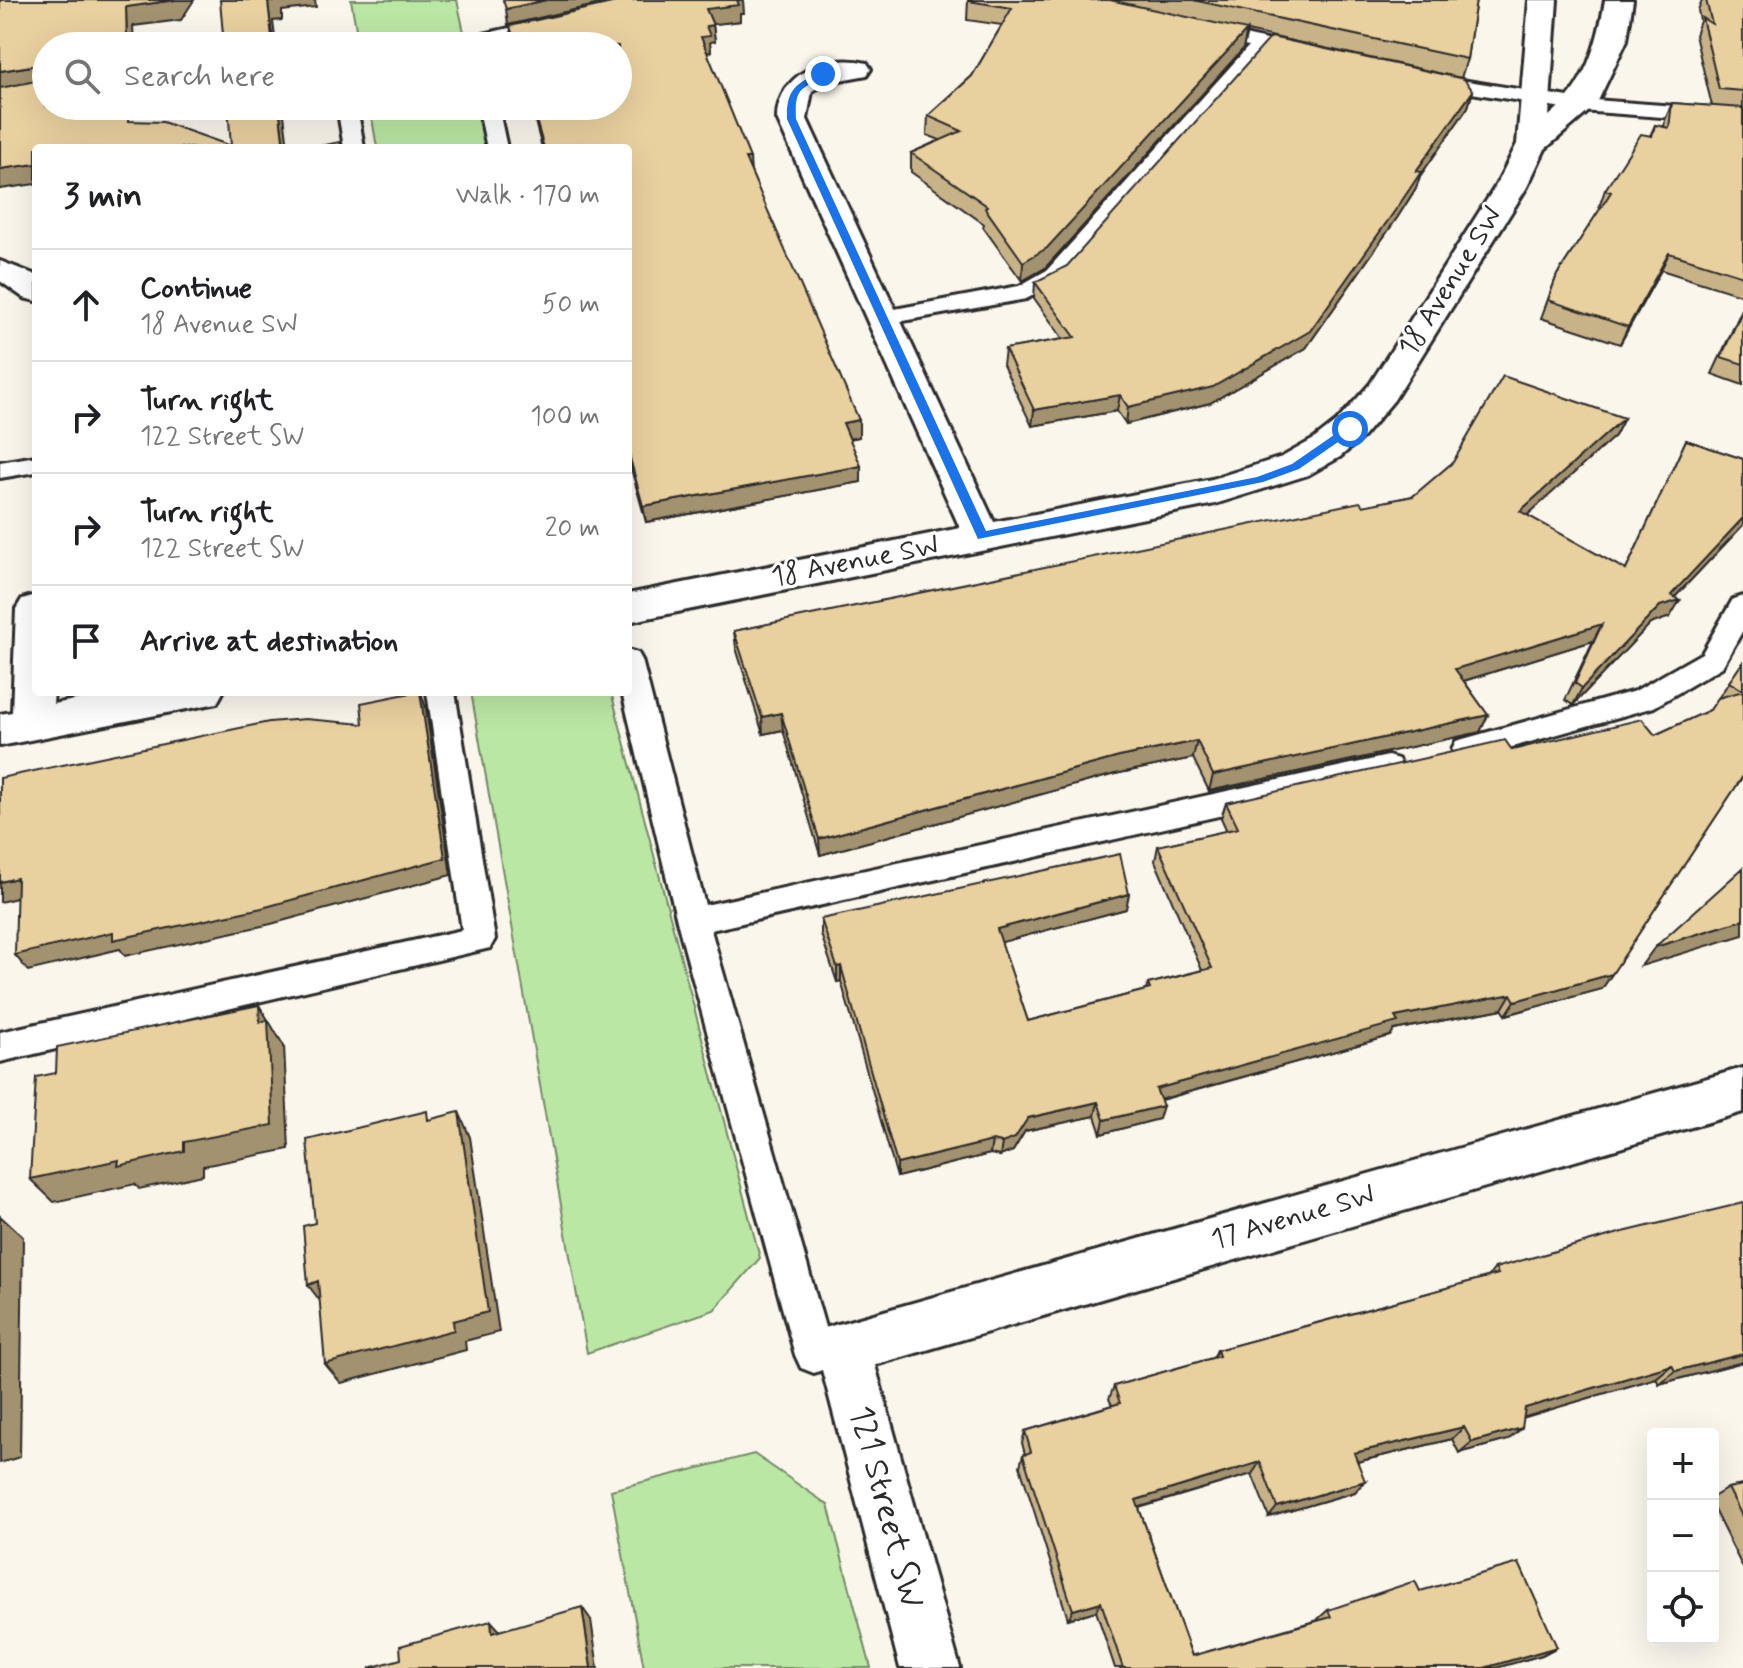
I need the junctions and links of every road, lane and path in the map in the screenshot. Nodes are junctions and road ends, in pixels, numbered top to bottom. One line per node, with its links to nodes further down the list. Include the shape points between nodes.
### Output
1 (1543, 0): 10 (street, 18 Avenue SW)
2 (1619, 0): 11 (street, 18 Avenue SW, via 1613,40)
3 (573, 19): 5 (lane)
4 (1185, 28): 6 (lane)
5 (516, 32)
6 (1261, 45): 7 (lane); 18 (lane, via 1055,275 1026,292)
7 (1322, 59)
8 (857, 69): 18 (street, via 803,82 791,110)
9 (1413, 78): 10 (lane)
10 (1536, 98): 11 (lane); 17 (street, 18 Avenue SW)
11 (1581, 105): 12 (lane); 17 (street, 18 Avenue SW)
12 (1743, 117)
13 (349, 120): 15 (lane)
14 (491, 120): 16 (lane)
15 (353, 144)
16 (496, 144)
17 (1532, 144): 21 (street, 18 Avenue SW, via 1511,187 1382,392 1327,448 1295,466 1215,491)
18 (881, 318): 21 (street)
19 (32, 465): 20 (lane)
20 (0, 470)
21 (982, 536): 23 (street, 18 Avenue SW)
22 (1743, 606): 29 (lane, via 1712,660 1644,699 1516,738)
23 (632, 607)
24 (32, 633): 28 (street)
25 (632, 676): 29 (lane)
26 (181, 696): 28 (street)
27 (442, 696): 30 (lane, via 479,939)
28 (16, 727)
29 (693, 921): 32 (lane)
30 (0, 1047)
31 (1743, 1090): 32 (street, 17 Avenue SW)
32 (829, 1351): 33 (street, 121 Street SW)
33 (930, 1668)

